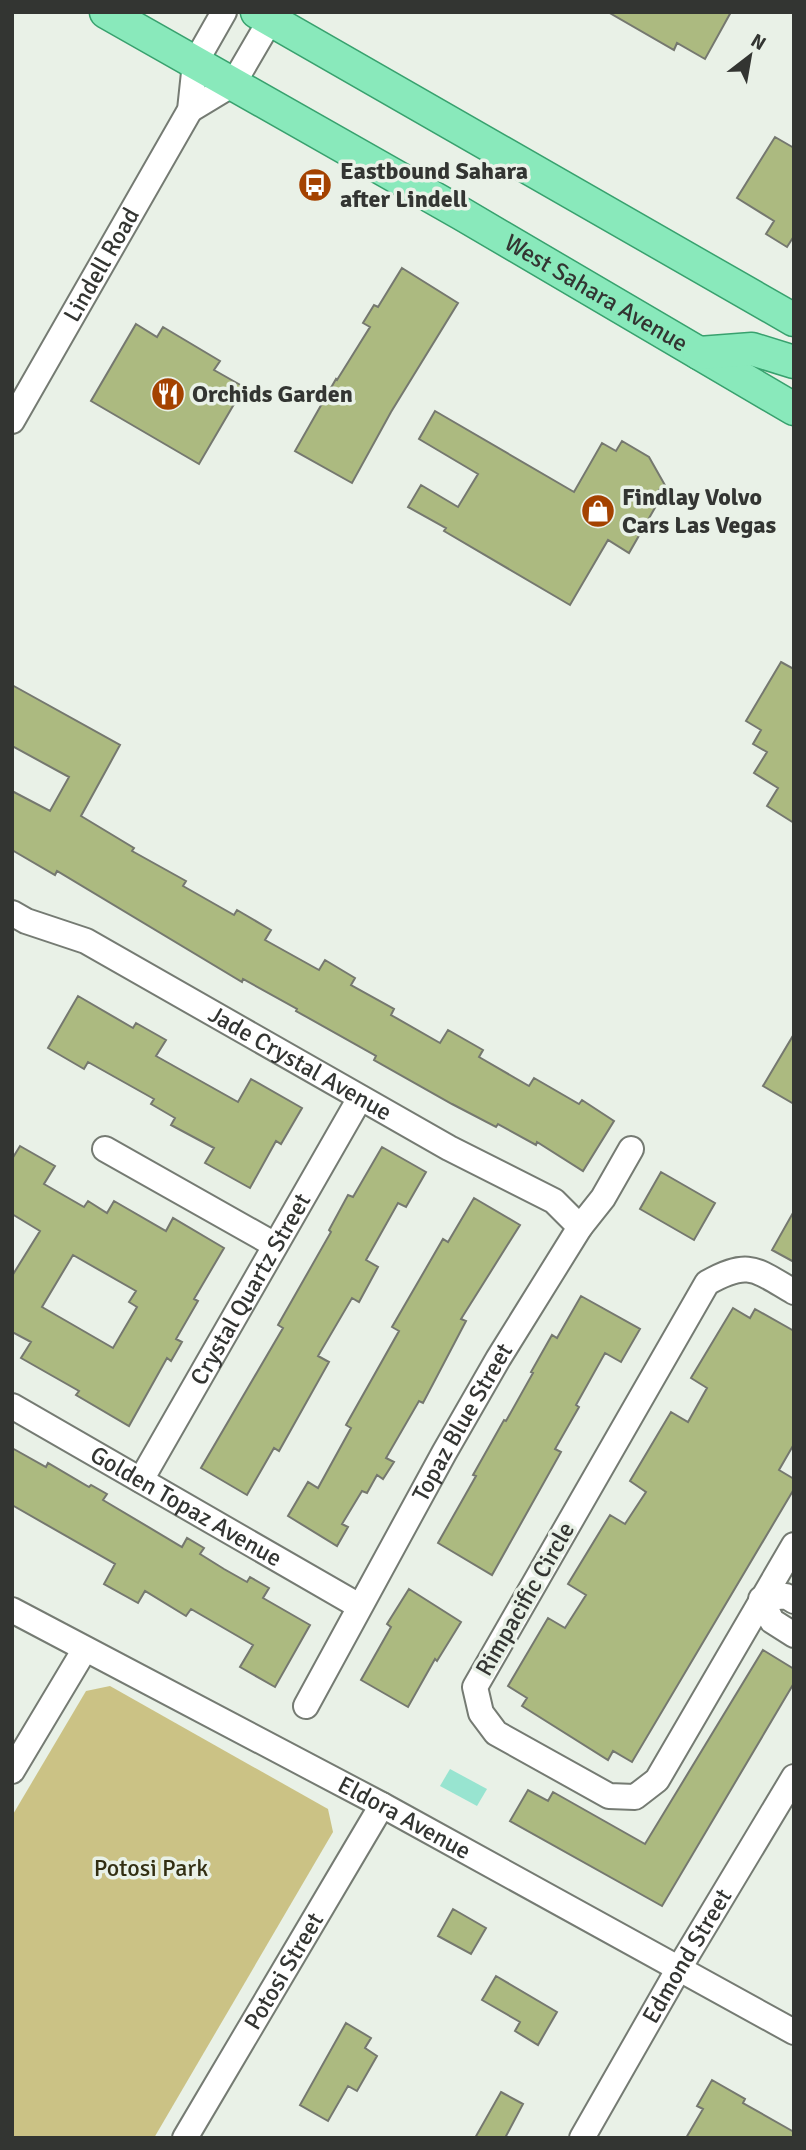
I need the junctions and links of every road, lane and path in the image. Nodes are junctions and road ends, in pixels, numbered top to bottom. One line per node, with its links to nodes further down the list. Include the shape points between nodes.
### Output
1 (106, 12): 4 (main road, West Sahara Avenue)
2 (224, 12): 4 (street, Lindell Road)
3 (267, 15): 5 (street, Lindell Road); 7 (main road)
4 (195, 63): 5 (main road, West Sahara Avenue); 6 (street, Lindell Road)
5 (233, 84): 6 (street, Lindell Road); 8 (main road, West Sahara Avenue)
6 (190, 110): 11 (street, Lindell Road)
7 (794, 320)
8 (699, 353): 9 (main road, via 752,349); 10 (main road, West Sahara Avenue)
9 (794, 362)
10 (793, 408)
11 (12, 421)
12 (12, 913): 13 (street, Jade Crystal Avenue, via 86,941)
13 (360, 1098): 16 (street, Jade Crystal Avenue, via 554,1201); 17 (street, Crystal Quartz Street)
14 (105, 1149): 17 (street)
15 (631, 1149): 16 (street, Topaz Blue Street)
16 (580, 1227): 24 (street, Topaz Blue Street, via 491,1370)
17 (275, 1245): 20 (street, Crystal Quartz Street)
18 (794, 1292): 22 (street, Rimpacific Circle, via 754,1269 729,1271 707,1283 475,1687 481,1713 496,1733 609,1796 635,1797 657,1780)
19 (12, 1406): 20 (street, Golden Topaz Avenue)
20 (141, 1480): 24 (street, Golden Topaz Avenue)
21 (794, 1545): 22 (street, Rimpacific Circle)
22 (761, 1599): 23 (street, via 786,1596); 26 (street, via 772,1621)
23 (794, 1601)
24 (359, 1606): 28 (street, Topaz Blue Street)
25 (12, 1609): 27 (street, Eldora Avenue)
26 (794, 1635)
27 (85, 1649): 29 (street); 31 (street, Eldora Avenue)
28 (306, 1706)
29 (12, 1771)
30 (794, 1777): 32 (street, Edmond Street)
31 (382, 1805): 32 (street, Eldora Avenue); 34 (street, Potosi Street)
32 (678, 1970): 33 (street, Eldora Avenue); 35 (street, Edmond Street)
33 (794, 2032)
34 (185, 2138)
35 (582, 2138)

